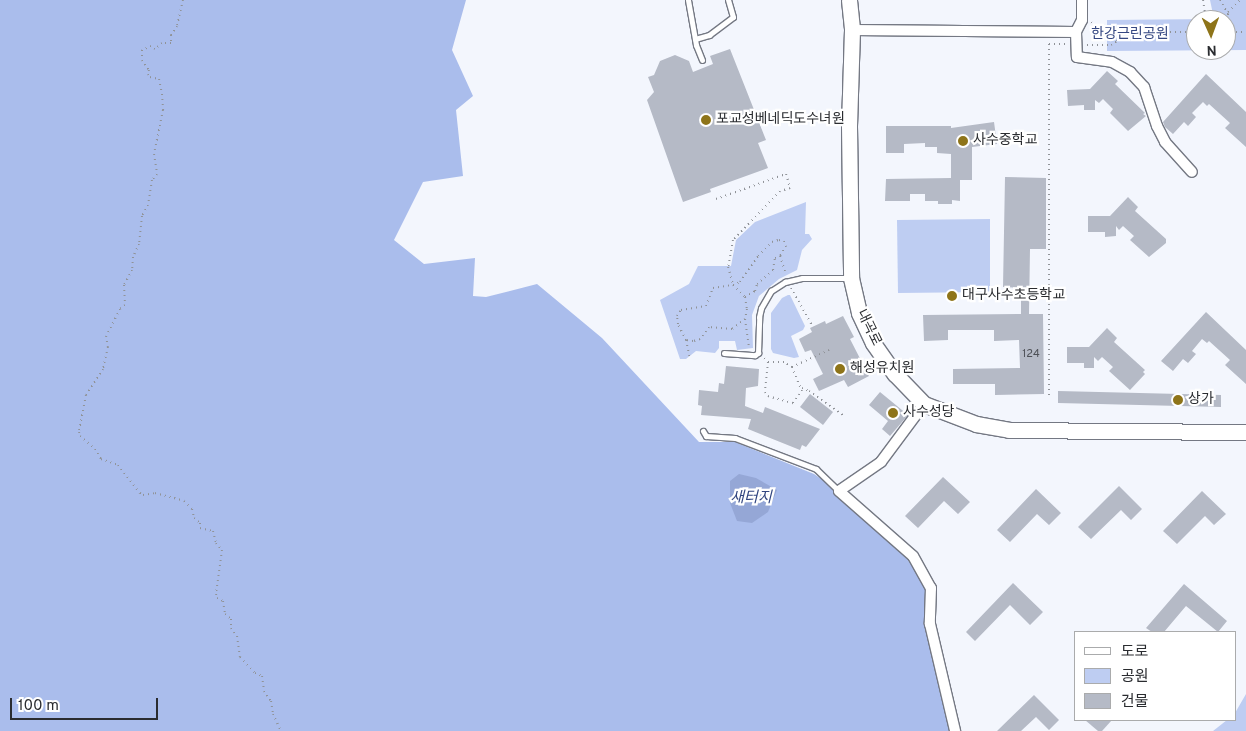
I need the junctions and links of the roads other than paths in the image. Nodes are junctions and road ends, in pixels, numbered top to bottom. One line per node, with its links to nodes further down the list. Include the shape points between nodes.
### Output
1 (688, 0): 7 (lane)
2 (728, 0): 7 (lane, via 733,18 709,35)
3 (849, 0): 5 (main road, 내곡로)
4 (1082, 0): 6 (street, via 1082,20)
5 (852, 30): 6 (street); 10 (main road, 내곡로, via 849,126)
6 (1076, 32): 9 (street, via 1077,58 1112,62 1130,72 1144,87 1165,142)
7 (695, 39): 8 (lane)
8 (702, 60)
9 (1192, 172)
10 (851, 278): 11 (lane, via 794,279 772,291 759,317 758,353); 12 (main road, 내곡로, via 858,313 873,343 895,374)
11 (724, 353)
12 (924, 404): 14 (main road, 내곡로, via 976,424 1009,430); 15 (street, via 881,462)
13 (703, 431): 15 (lane, via 706,436 736,438 816,469)
14 (1246, 432)
15 (839, 492): 16 (street, via 913,556 931,588 930,624)
16 (955, 731)

